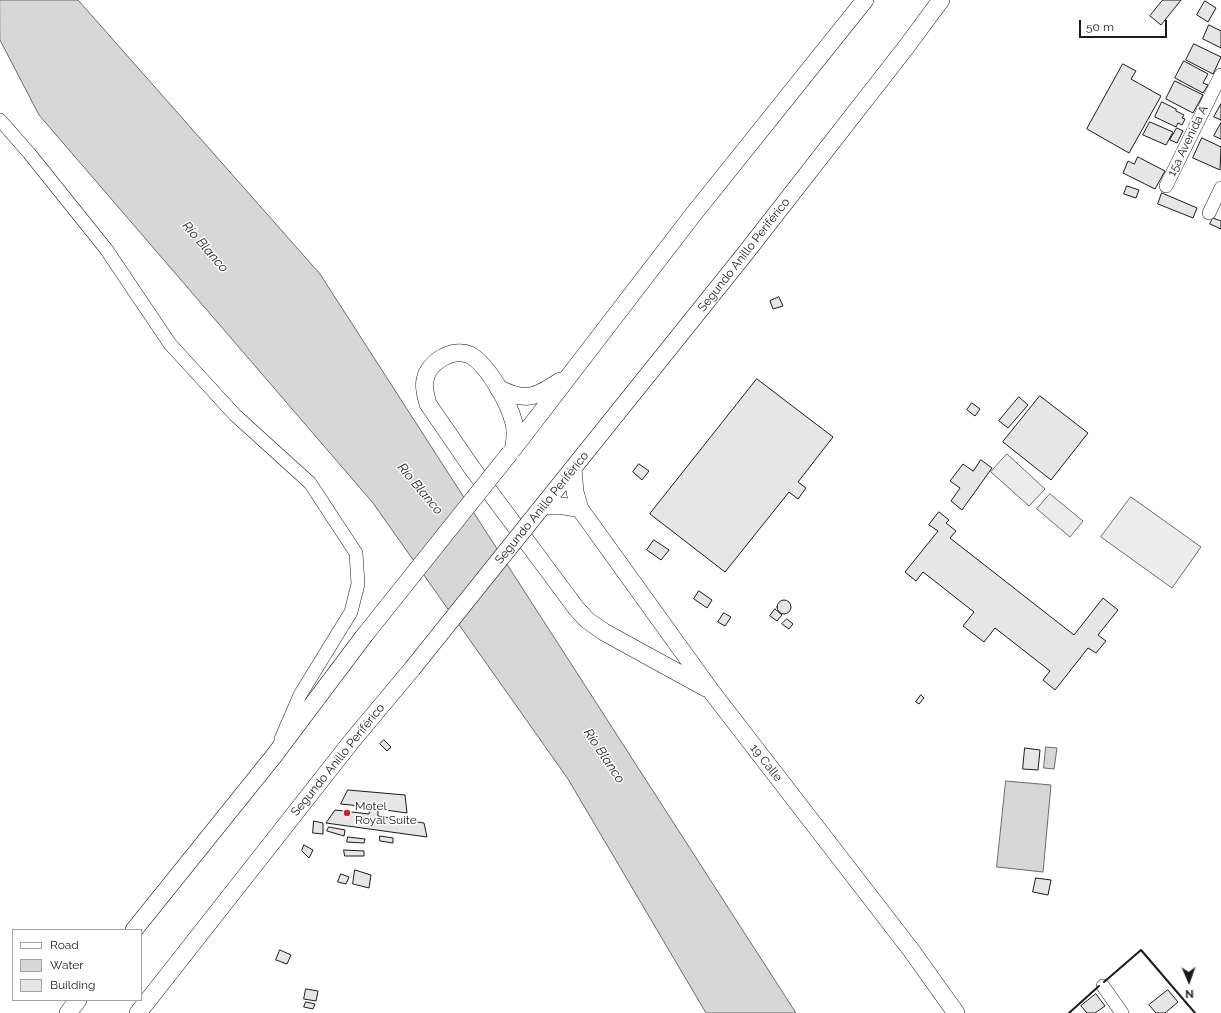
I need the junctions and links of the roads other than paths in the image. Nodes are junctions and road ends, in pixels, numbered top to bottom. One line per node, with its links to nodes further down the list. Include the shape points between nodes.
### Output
1 (865, 0): 8 (main road, via 692,216)
2 (941, 0): 11 (main road, Segundo Anillo Periférico, via 744,255)
3 (1221, 75): 5 (street, 15a Avenida A)
4 (0, 120): 15 (street, via 106,249 170,344 235,415 310,483 356,553 358,584 351,612 300,695)
5 (1166, 186)
6 (1221, 188): 7 (street)
7 (1209, 213)
8 (571, 374): 9 (main road, via 545,392 524,398); 10 (main road)
9 (498, 388): 10 (main road, via 514,424); 14 (main road, via 480,363 469,355 459,353 439,359 425,379 424,392 433,412 472,468 587,620)
10 (512, 450): 15 (main road, bridge, via 364,636)
11 (573, 469): 12 (main road, Segundo Anillo Periférico); 13 (main road, 19 Calle)
12 (540, 510): 13 (main road, via 562,506); 20 (main road, Segundo Anillo Periférico, bridge, via 351,742)
13 (580, 510): 14 (main road, 19 Calle)
14 (711, 691): 21 (main road, 19 Calle, via 911,950)
15 (273, 757): 16 (main road)
16 (135, 929)
17 (1103, 986): 22 (street)
18 (77, 1001): 19 (main road)
19 (68, 1013)
20 (138, 1013)
21 (956, 1013)
22 (1122, 1013)

